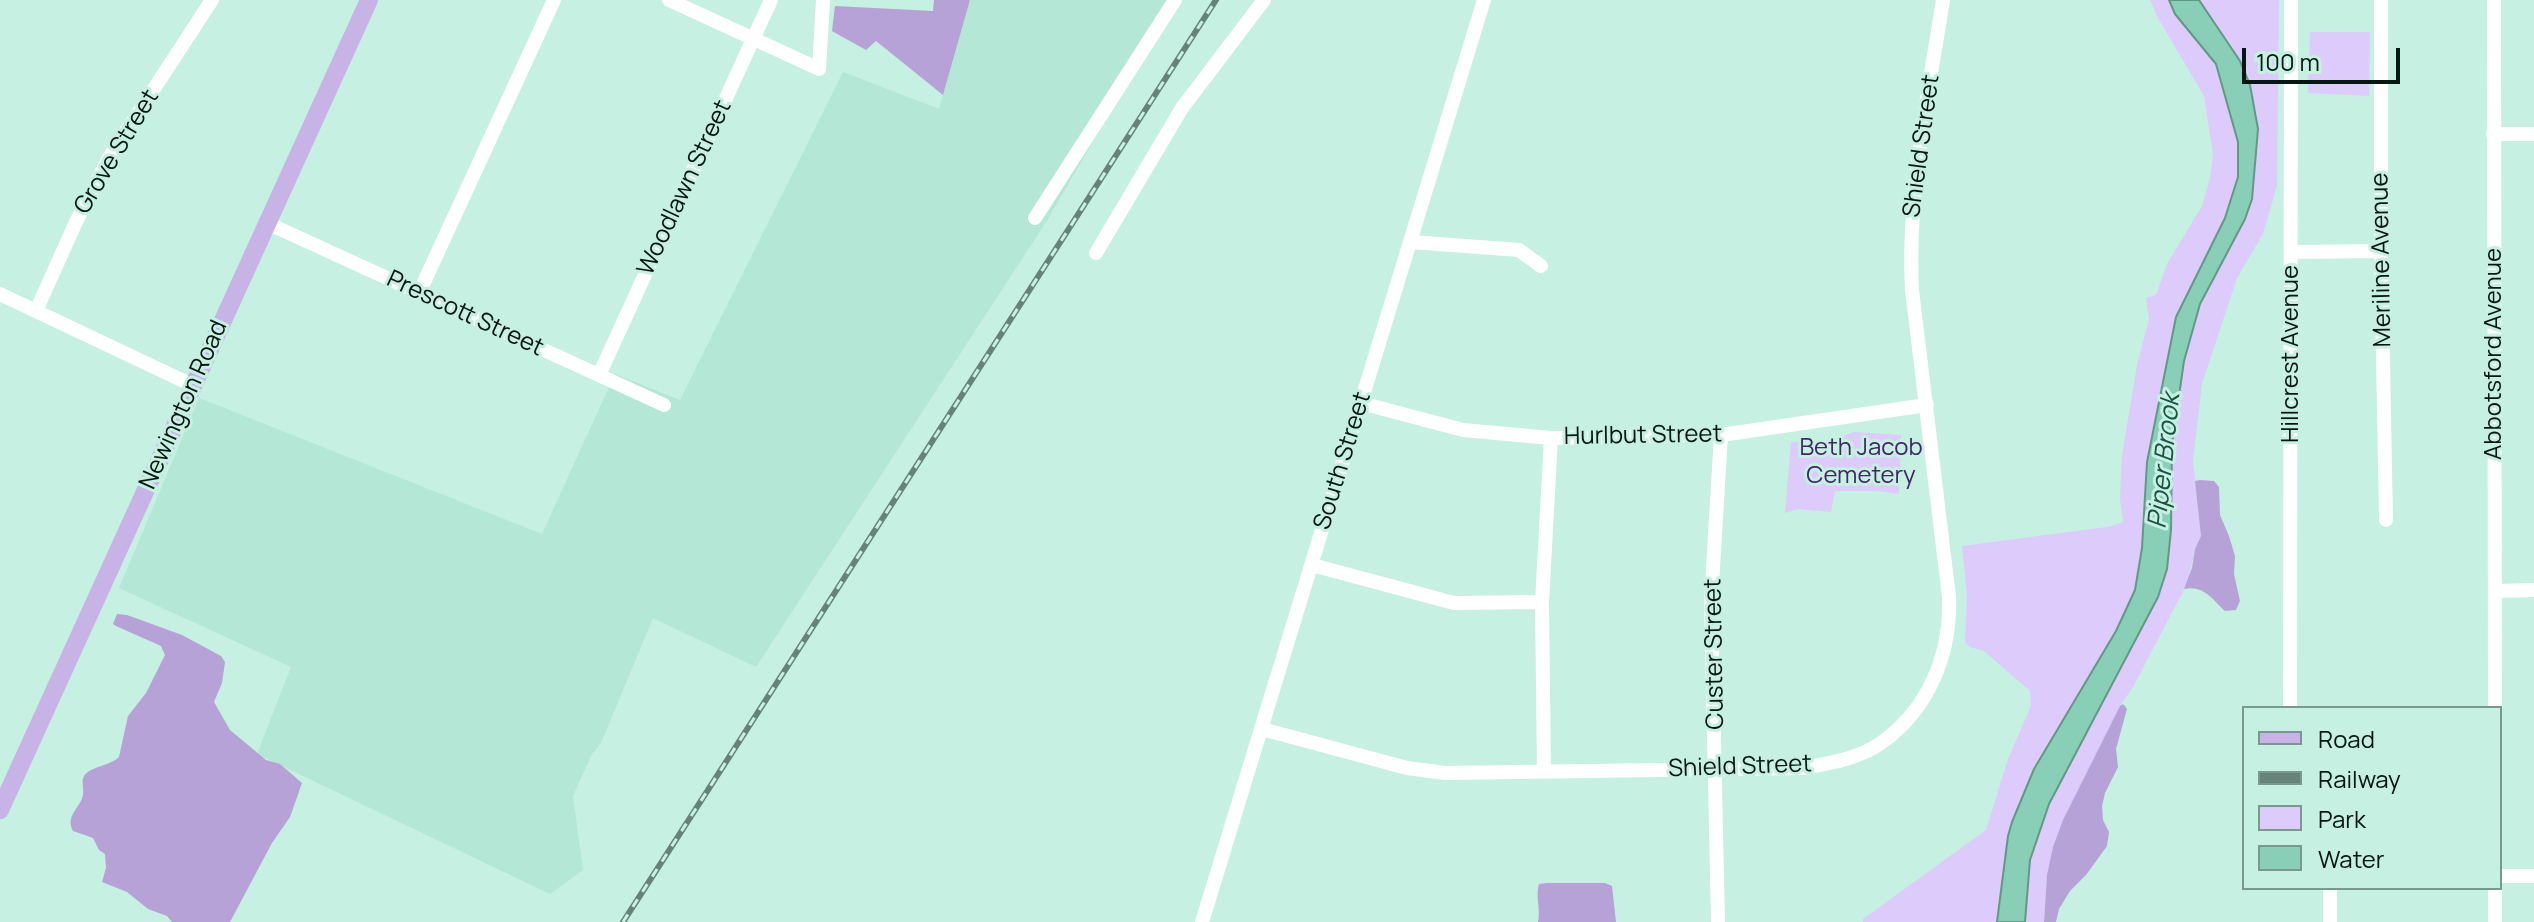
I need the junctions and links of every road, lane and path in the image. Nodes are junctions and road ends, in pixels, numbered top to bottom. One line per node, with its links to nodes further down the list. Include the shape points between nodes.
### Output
1 (212, 0): 26 (street, Grove Street, via 110,156)
2 (369, 0): 18 (main road, Newington Road)
3 (554, 0): 24 (street)
4 (669, 0): 14 (street)
5 (771, 0): 14 (street, Woodlawn Street)
6 (823, 0): 14 (street, via 819,69)
7 (1175, 0): 17 (street)
8 (1264, 0): 22 (street, via 1182,108)
9 (1484, 0): 19 (street, South Street)
10 (1943, 0): 31 (street, Shield Street, via 1910,238)
11 (2291, 0): 21 (street, Hillcrest Avenue)
12 (2381, 0): 20 (street, Meriline Avenue)
13 (2494, 0): 15 (street, Abbotsford Avenue)
14 (753, 39): 27 (street, Woodlawn Street)
15 (2493, 134): 16 (street); 37 (street, Abbotsford Avenue)
16 (2534, 134)
17 (1035, 218)
18 (267, 223): 24 (street, Prescott Street); 28 (main road, Newington Road)
19 (1411, 242): 23 (street, via 1519,250); 29 (street, South Street)
20 (2381, 251): 21 (street); 34 (street, Meriline Avenue)
21 (2292, 252): 39 (street, Hillcrest Avenue)
22 (1096, 253)
23 (1541, 266)
24 (419, 293): 27 (street, Prescott Street)
25 (0, 294): 26 (street)
26 (36, 311): 28 (street)
27 (599, 375): 30 (street, Prescott Street)
28 (192, 385): 44 (main road, Newington Road)
29 (1361, 403): 33 (street, Hurlbut Street, via 1463,430); 35 (street, South Street)
30 (664, 405)
31 (1927, 405): 32 (street, Hurlbut Street); 42 (street, Shield Street, via 1950,627 1928,693 1880,744 1842,761 1803,768)
32 (1721, 435): 33 (street, Hurlbut Street); 42 (street, Custer Street, via 1711,602)
33 (1551, 438): 38 (street)
34 (2386, 520)
35 (1312, 565): 38 (street, via 1454,603); 41 (street, South Street)
36 (2534, 590): 37 (street)
37 (2495, 591): 40 (street, Abbotsford Avenue)
38 (1542, 602): 43 (street)
39 (2290, 706)
40 (2495, 706)
41 (1262, 729): 43 (street, Shield Street, via 1407,768 1445,773); 49 (street, South Street)
42 (1717, 769): 43 (street, Shield Street); 50 (street, Custer Street)
43 (1544, 771)
44 (0, 810)
45 (2502, 876): 46 (street)
46 (2534, 876)
47 (2330, 890): 51 (street)
48 (2495, 890): 52 (street)
49 (1202, 922)
50 (1718, 922)
51 (2330, 922)
52 (2495, 922)

